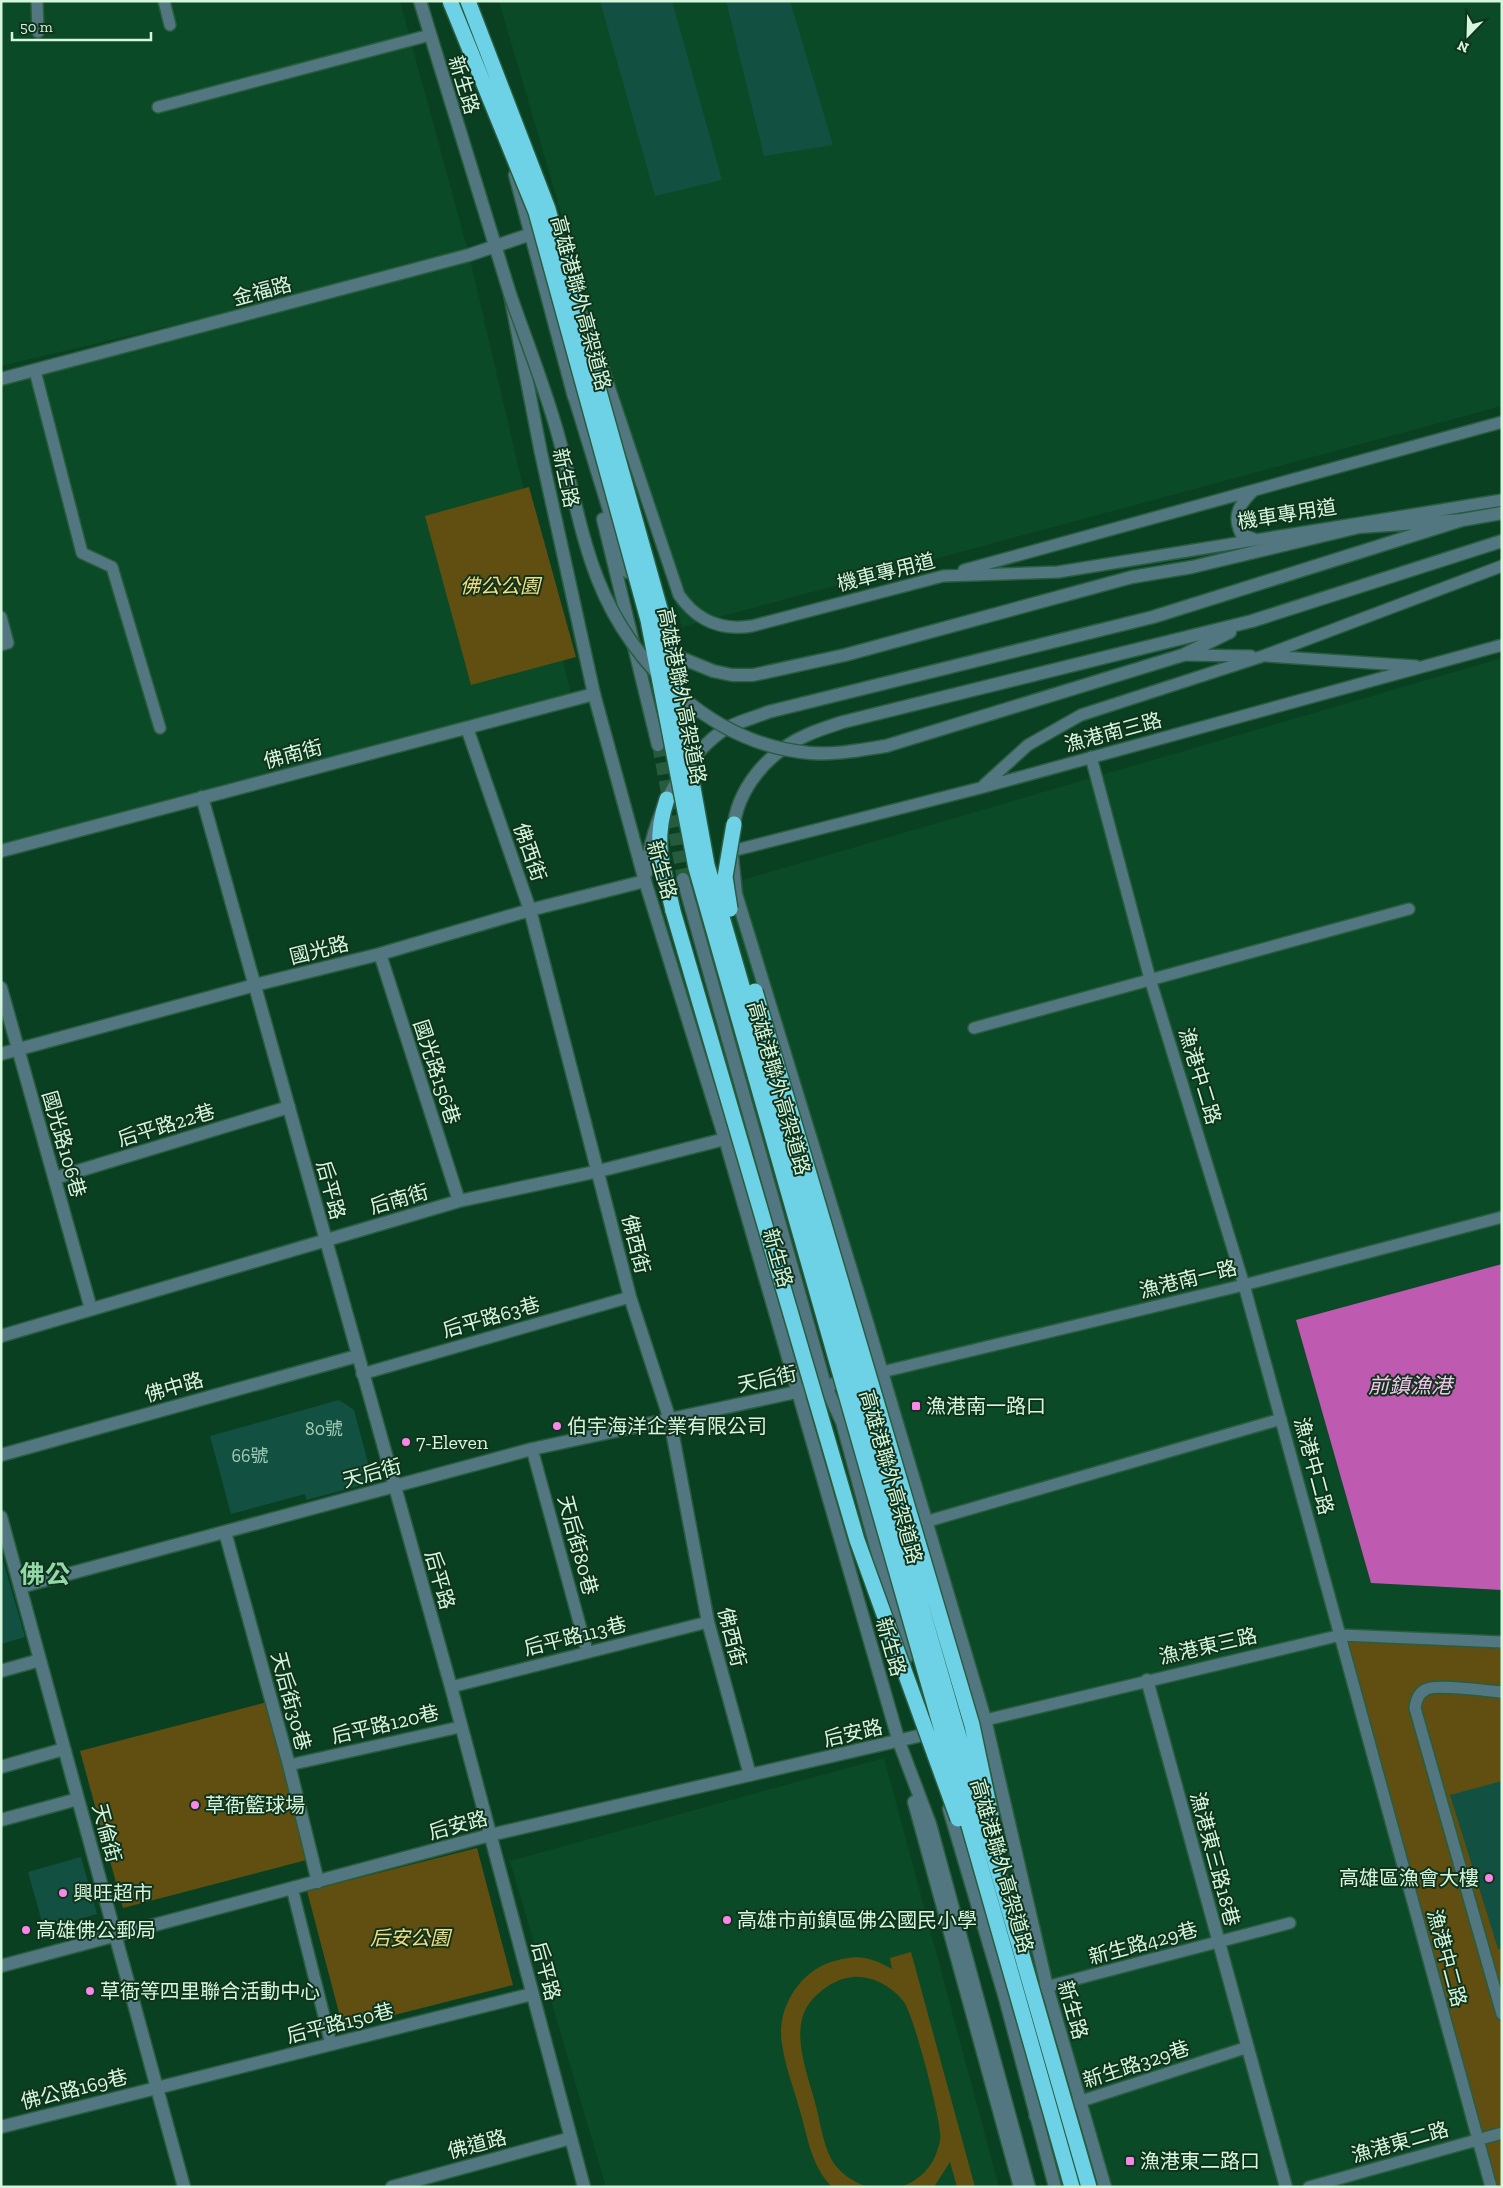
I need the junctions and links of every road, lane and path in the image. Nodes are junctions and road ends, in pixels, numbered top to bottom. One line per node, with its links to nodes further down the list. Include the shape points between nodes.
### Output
1 (37, 1): 7 (lane)
2 (164, 1): 6 (lane)
3 (420, 1): 8 (street, 新生路)
4 (450, 1): 107 (highway, 高雄港聯外高架道路, bridge, via 536,212 648,620 696,868)
5 (468, 1): 10 (street, 新生路); 107 (highway, 高雄港聯外高架道路, bridge, via 548,209 662,616 707,865)
6 (170, 26)
7 (38, 32)
8 (430, 35): 9 (lane); 11 (street, 新生路)
9 (158, 107)
10 (531, 234): 11 (street, 金福路); 15 (street, 新生路); 24 (lane, 機車專用道, via 588,324 679,594 694,613 712,623 742,627)
11 (494, 247): 12 (street, 新生路); 13 (street, 金福路)
12 (510, 294): 29 (street, bridge, via 557,430 598,580 614,617 651,668 680,696 710,719 736,733 770,745 810,753 846,753 886,746); 32 (street, 新生路)
13 (35, 371): 14 (street, 金福路); 33 (lane, via 82,553 112,567)
14 (1, 379)
15 (572, 389): 20 (street, via 646,624 657,641 674,655 693,665 732,675 753,675 845,655 1132,578 1359,527); 35 (street, 新生路)
16 (1502, 422): 17 (lane)
17 (1254, 490): 21 (lane, via 1240,504 1236,524 1241,534); 24 (lane)
18 (1502, 500): 21 (lane, 機車專用道)
19 (1502, 512): 20 (street)
20 (1462, 520): 39 (street, via 1153,617 768,712 723,731 697,754)
21 (1254, 539): 24 (lane, 機車專用道, via 1058,572)
22 (1502, 541): 26 (street)
23 (1502, 566): 30 (lane)
24 (943, 576)
25 (1, 617): 27 (lane, via 8,643)
26 (1252, 621): 29 (street); 40 (street, 新生路, via 844,722 806,735 771,758 754,777 741,798)
27 (1, 645)
28 (1502, 645): 31 (lane, 漁港南三路)
29 (1183, 655): 30 (lane)
30 (1263, 656): 31 (lane); 37 (lane, via 1081,715 1028,745)
31 (1426, 667): 36 (lane, 漁港南三路)
32 (594, 694): 34 (street, 佛南街); 44 (street, 新生路)
33 (160, 728)
34 (466, 728): 38 (street, 佛南街); 45 (street, 佛西街)
35 (658, 745)
36 (1091, 757): 37 (lane, 漁港南三路); 48 (lane, 漁港中二路)
37 (980, 788): 42 (lane, 漁港南三路)
38 (202, 797): 41 (street, 佛南街); 49 (street, 后平路)
39 (667, 798): 44 (street, via 648,852); 107 (highway, bridge, via 658,828 658,842 673,911 857,1540)
40 (734, 824): 42 (street, 新生路); 107 (highway, bridge, via 725,877 726,896 972,1725)
41 (1, 851)
42 (732, 851): 64 (street, 新生路, via 736,894)
43 (683, 879): 70 (street, 新生路)
44 (645, 881): 45 (street, 國光路); 55 (street, 新生路)
45 (530, 910): 47 (street, 國光路); 56 (street, 佛西街)
46 (1409, 910): 48 (lane)
47 (380, 954): 49 (street, 國光路); 58 (street, 國光路156巷)
48 (1150, 979): 51 (lane); 61 (lane, 漁港中二路)
49 (255, 985): 52 (street, 國光路); 54 (street, 后平路)
50 (1, 988): 52 (street, 國光路106巷)
51 (974, 1028)
52 (18, 1050): 53 (street, 國光路); 57 (street, 國光路106巷)
53 (1, 1054)
54 (289, 1107): 57 (street, 后平路22巷); 60 (street, 后平路)
55 (725, 1139): 56 (street, 后南街); 71 (street, 新生路)
56 (599, 1171): 58 (street, 后南街); 62 (street, 佛西街)
57 (55, 1178): 63 (street, 國光路106巷)
58 (459, 1202): 60 (street, 后南街)
59 (1502, 1217): 61 (lane, 漁港南一路)
60 (326, 1239): 63 (street, 后南街); 66 (street, 后平路)
61 (1244, 1285): 67 (lane, 漁港南一路); 72 (lane, 漁港中二路)
62 (630, 1297): 68 (lane, 后平路63巷); 73 (street, 佛西街)
63 (91, 1309): 65 (street, 后南街)
64 (867, 1322): 67 (street, 新生路); 69 (street, 新生路)
65 (1, 1336)
66 (358, 1356): 68 (street, 后平路); 76 (street, 佛中路)
67 (882, 1372): 69 (street, 天后街); 79 (street, 新生路)
68 (362, 1374): 77 (street, 后平路)
69 (853, 1380): 70 (street, 天后街); 74 (street, 新生路)
70 (825, 1385): 71 (street, 天后街); 74 (street, 新生路)
71 (797, 1392): 73 (street, 天后街); 95 (street, 新生路)
72 (1281, 1419): 79 (lane); 84 (lane, 漁港中二路)
73 (670, 1420): 75 (street, 天后街); 83 (street, 佛西街)
74 (842, 1422): 81 (street, 新生路)
75 (532, 1449): 77 (street, 天后街); 86 (lane, 天后街80巷)
76 (1, 1456)
77 (394, 1486): 80 (street, 天后街); 90 (street, 后平路)
78 (1, 1517): 82 (street, 天倫街)
79 (926, 1522): 81 (lane); 92 (street, 新生路)
80 (225, 1532): 82 (street, 天后街); 97 (street, 天后街30巷)
81 (873, 1536): 94 (street, 新生路)
82 (20, 1587): 87 (street, 天倫街)
83 (708, 1622): 86 (lane, 后平路113巷); 99 (street, 佛西街)
84 (1341, 1635): 85 (lane, 漁港東三路); 89 (lane, 漁港東三路); 122 (lane, 漁港中二路)
85 (1502, 1642)
86 (587, 1651): 90 (lane, 后平路113巷)
87 (40, 1660): 88 (street); 96 (street, 天倫街)
88 (1, 1671)
89 (1147, 1680): 92 (lane, 漁港東三路); 108 (street, 漁港東三路18巷)
90 (451, 1688): 93 (street, 后平路)
91 (1502, 1692): 113 (lane, via 1433,1688 1421,1693 1415,1708)
92 (984, 1719): 94 (lane, 漁港東三路); 110 (street, 新生路)
93 (460, 1727): 97 (lane, 后平路120巷); 102 (street, 后平路)
94 (927, 1734): 95 (street, 后安路); 112 (street, 新生路)
95 (899, 1742): 99 (street, 后安路); 126 (street, 新生路); 127 (street, 新生路, via 930,1824)
96 (64, 1749): 98 (street); 100 (street, 天倫街)
97 (289, 1765): 103 (street, 天后街30巷)
98 (1, 1767)
99 (750, 1775): 102 (street, 后安路)
100 (78, 1799): 101 (street); 106 (street, 天倫街)
101 (1, 1820)
102 (490, 1835): 103 (street, 后安路); 111 (street, 后平路)
103 (318, 1882): 104 (street, 后安路)
104 (292, 1888): 106 (street, 后安路); 114 (lane)
105 (1290, 1923): 108 (lane, 新生路429巷)
106 (115, 1936): 109 (street, 后安路); 116 (street, 天倫街)
107 (1010, 1940): 129 (highway, 高雄港聯外高架道路, bridge); 130 (highway, 高雄港聯外高架道路, bridge)
108 (1219, 1942): 110 (lane, 新生路429巷); 115 (street, 漁港東三路18巷)
109 (1, 1966)
110 (1047, 1987): 112 (lane, 新生路429巷); 117 (street, 新生路)
111 (532, 1994): 114 (street, 后平路150巷); 121 (street, 后平路)
112 (1005, 1998): 118 (street, 新生路)
113 (1502, 2014)
114 (331, 2044): 116 (street, 后平路150巷)
115 (1248, 2047): 117 (lane, 新生路329巷); 132 (street, 漁港東三路18巷)
116 (156, 2088): 119 (street, 佛公路169巷); 123 (street, 天倫街)
117 (1080, 2102): 118 (lane, 新生路329巷); 131 (street, 新生路)
118 (1035, 2116): 128 (street, 新生路)
119 (1, 2127)
120 (1502, 2133): 122 (lane, 漁港東二路)
121 (571, 2138): 124 (street, 佛道路); 125 (street, 后平路)
122 (1477, 2139): 133 (lane, 漁港東二路); 134 (lane, 漁港中二路)
123 (184, 2187)
124 (392, 2187)
125 (584, 2187)
126 (1020, 2187)
127 (1029, 2187)
128 (1055, 2187)
129 (1072, 2187)
130 (1089, 2187)
131 (1106, 2187)
132 (1286, 2187)
133 (1309, 2187)
134 (1491, 2187)

